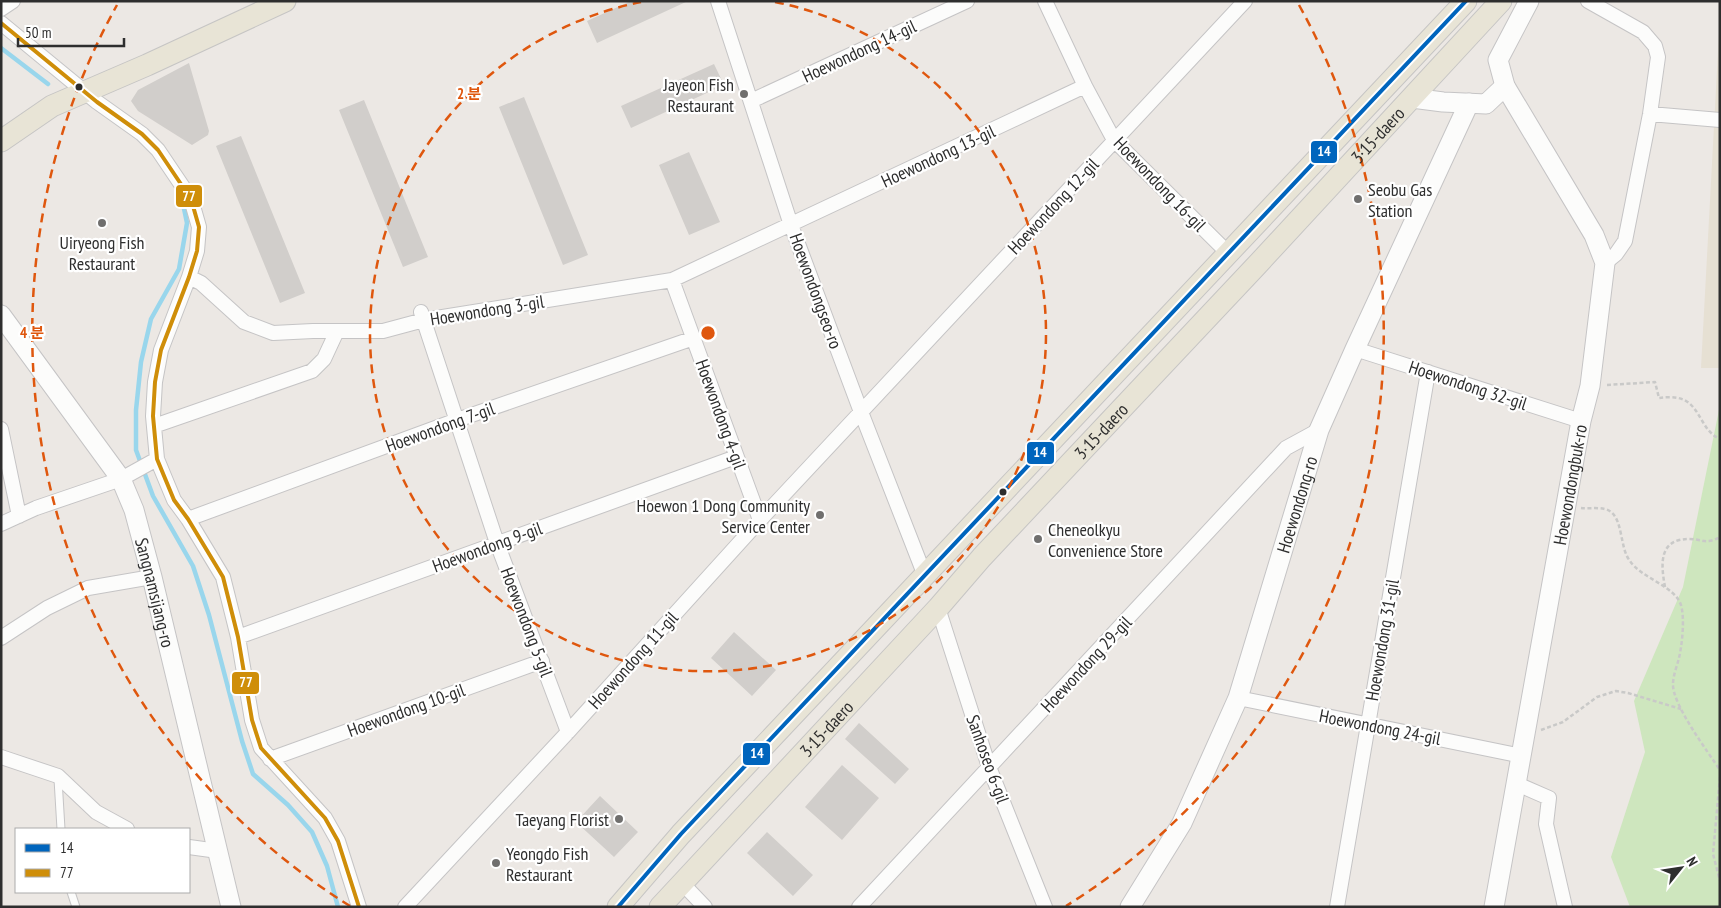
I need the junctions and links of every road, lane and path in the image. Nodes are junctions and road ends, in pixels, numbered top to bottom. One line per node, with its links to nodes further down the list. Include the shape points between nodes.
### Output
1 (13, 1): 11 (street)
2 (285, 1): 15 (main road)
3 (718, 1): 17 (street, Hoewondongseo-ro)
4 (967, 1): 17 (street, Hoewondong 14-gil)
5 (1045, 1): 13 (street, Hoewondong 16-gil)
6 (1245, 1): 21 (street, Hoewondong 12-gil)
7 (1466, 1): 24 (main road, 3·15-daero)
8 (1501, 1): 16 (main road, 3·15-daero)
9 (1529, 1): 14 (main road, Hoewondongbuk-ro, via 1498,60)
10 (1588, 1): 19 (street, via 1643,32 1655,46 1658,57)
11 (1, 9)
12 (1, 23): 15 (street)
13 (1085, 86): 21 (street, Hoewondong 16-gil); 23 (street, Hoewondong 13-gil)
14 (1505, 86): 18 (main road, via 1486,104); 25 (main road, Hoewondongbuk-ro, via 1594,235)
15 (84, 91): 22 (main road, via 52,106); 26 (street, via 142,134 158,150 191,200 199,227 197,251)
16 (1412, 98): 18 (main road); 55 (main road, 3·15-daero)
17 (751, 101): 23 (street, Hoewondongseo-ro)
18 (1469, 103): 32 (main road, Hoewondong-ro)
19 (1650, 114): 20 (street); 25 (street, via 1625,241)
20 (1720, 120)
21 (1114, 140): 24 (street, Hoewondong 16-gil); 35 (street, Hoewondong 12-gil)
22 (1, 141)
23 (791, 225): 27 (street, Hoewondong 3-gil); 35 (street, Hoewondongseo-ro)
24 (1229, 254): 52 (main road, 3·15-daero)
25 (1605, 263): 34 (main road, Hoewondongbuk-ro)
26 (189, 277): 30 (street, Hoewondong 3-gil, via 201,283 244,322 273,333); 38 (street, via 161,350)
27 (672, 280): 28 (street, Hoewondong 3-gil); 31 (street, Hoewondong 4-gil)
28 (422, 316): 30 (street, Hoewondong 3-gil, via 383,331); 36 (street, Hoewondong 5-gil)
29 (3, 323): 44 (main road, Sangnamsijang-ro)
30 (337, 331): 38 (street, via 324,359 312,371)
31 (694, 338): 36 (street, Hoewondong 7-gil); 42 (street, Hoewondong 4-gil)
32 (1355, 349): 33 (street, Hoewondong 32-gil); 40 (main road, Hoewondong-ro)
33 (1428, 372): 37 (street, Hoewondong 32-gil); 61 (street, Hoewondong 31-gil)
34 (1590, 386): 37 (main road, Hoewondongbuk-ro); 41 (path, via 1654,382 1659,398 1687,401 1708,431)
35 (861, 412): 48 (street, Hoewondong 11-gil); 52 (street, Hoewondongseo-ro)
36 (457, 420): 47 (street, Hoewondong 7-gil); 51 (street, Hoewondong 5-gil)
37 (1581, 421): 45 (main road, Hoewondongbuk-ro)
38 (154, 426): 43 (street)
39 (1, 429): 46 (street)
40 (1319, 430): 59 (main road, Hoewondong-ro); 67 (street, Hoewondong 29-gil, via 1286,448)
41 (1720, 439)
42 (736, 457): 48 (street, Hoewondong 4-gil); 51 (street, Hoewondong 9-gil)
43 (154, 460): 44 (street); 47 (street, via 174,500)
44 (128, 476): 46 (street); 53 (main road, Sangnamsijang-ro)
45 (1565, 511): 54 (path, via 1602,509 1612,513 1629,561); 63 (main road, Hoewondongbuk-ro)
46 (19, 516): 49 (street)
47 (188, 519): 56 (street, via 223,577)
48 (760, 520): 62 (street, Hoewondong 11-gil)
49 (1, 524)
50 (1720, 537): 54 (path, via 1703,542 1682,540 1664,551 1662,572)
51 (497, 543): 56 (street, Hoewondong 9-gil); 58 (street, Hoewondong 5-gil)
52 (925, 576): 83 (main road, 3·15-daero, via 682,834)
53 (152, 577): 57 (street, via 88,588 47,608); 75 (main road, Sangnamsijang-ro)
54 (1665, 588): 60 (path, via 1678,599 1682,610 1681,650 1672,684)
55 (938, 608): 67 (street, Sanhoseo 6-gil); 77 (main road, 3·15-daero)
56 (238, 637): 66 (street, via 252,720 261,748)
57 (1, 638)
58 (542, 661): 62 (street, Hoewondong 5-gil); 66 (street, Hoewondong 10-gil)
59 (1238, 698): 61 (street, Hoewondong 24-gil); 88 (main road, Hoewondong-ro, via 1182,823)
60 (1681, 709): 63 (path, via 1628,693 1608,692 1589,700 1563,722); 68 (path)
61 (1368, 724): 64 (street, Hoewondong 24-gil); 89 (street, Hoewondong 31-gil)
62 (568, 732): 82 (street, Hoewondong 11-gil)
63 (1526, 733): 64 (main road, Hoewondongbuk-ro)
64 (1522, 756): 71 (main road, Hoewondongbuk-ro)
65 (1, 757): 69 (street)
66 (270, 759): 81 (street, via 325,818 338,841)
67 (989, 767): 86 (street, Hoewondong 29-gil); 87 (street, Sanhoseo 6-gil)
68 (1720, 770)
69 (58, 776): 72 (lane); 73 (street, via 96,812)
70 (1720, 777): 76 (path, via 1713,854)
71 (1517, 784): 90 (main road, Hoewondongbuk-ro); 91 (street, via 1549,798 1546,824)
72 (61, 828)
73 (125, 828)
74 (190, 847): 75 (street)
75 (218, 852): 80 (main road, Sangnamsijang-ro)
76 (1720, 881)
77 (682, 883): 84 (main road, 3·15-daero); 85 (street)
78 (71, 893): 79 (lane)
79 (76, 907)
80 (231, 907)
81 (359, 907)
82 (405, 907)
83 (618, 907)
84 (660, 907)
85 (705, 907)
86 (860, 907)
87 (1045, 907)
88 (1130, 907)
89 (1337, 907)
90 (1494, 907)
91 (1565, 907)

